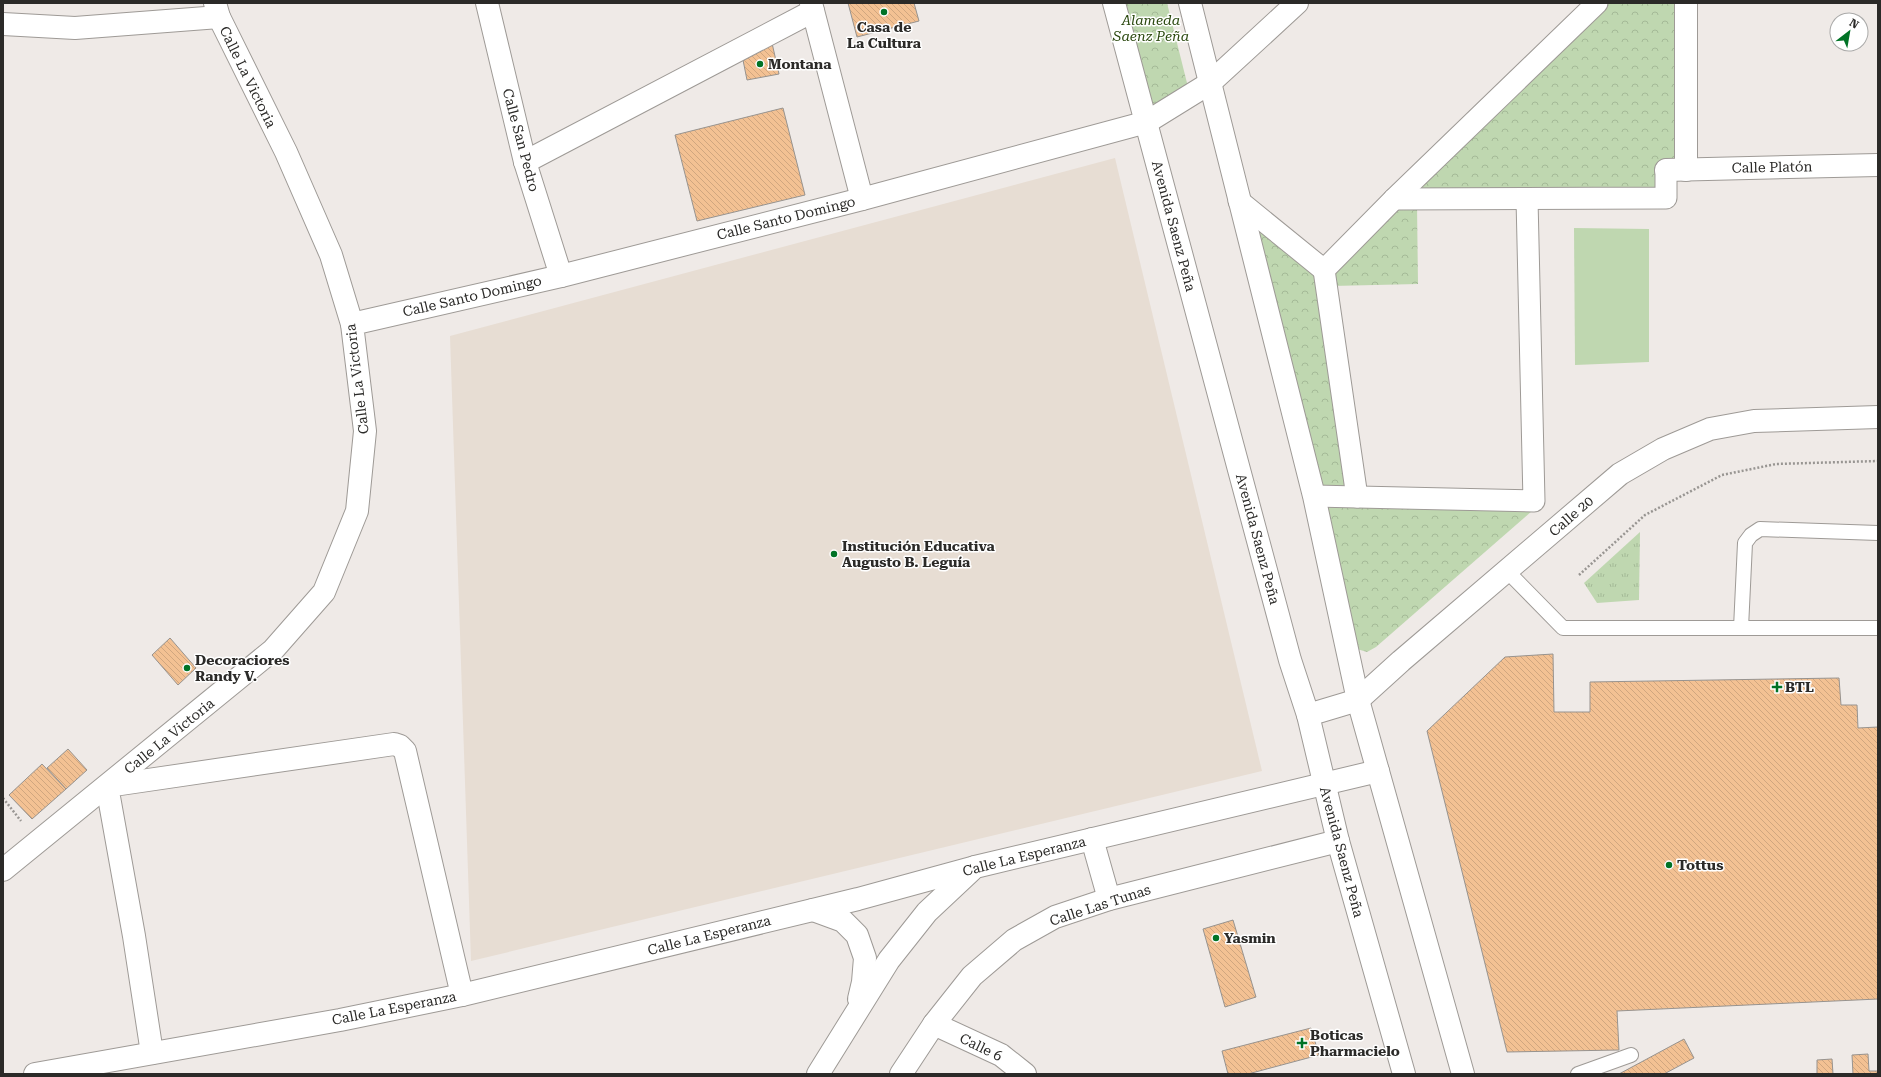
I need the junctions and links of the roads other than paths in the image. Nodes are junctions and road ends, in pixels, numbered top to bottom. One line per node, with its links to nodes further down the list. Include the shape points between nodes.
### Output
1 (487, 3): 12 (street, Calle San Pedro)
2 (1114, 3): 11 (street, Avenida Saenz Peña)
3 (1190, 3): 10 (street)
4 (1297, 3): 10 (street, Calle Santo Domingo)
5 (1597, 3): 16 (street)
6 (1686, 3): 14 (street)
7 (812, 7): 12 (street); 15 (street)
8 (217, 10): 9 (street, via 75,28); 21 (street, Calle La Victoria, via 286,152 331,254)
9 (3, 24)
10 (1210, 83): 11 (street, Calle Santo Domingo); 18 (street)
11 (1146, 122): 15 (street, Calle Santo Domingo); 30 (street, Avenida Saenz Peña, via 1288,653)
12 (525, 162): 20 (street, Calle San Pedro)
13 (1878, 165): 14 (street, Calle Platón)
14 (1676, 170): 17 (street, via 1666,198)
15 (862, 199): 20 (street, Calle Santo Domingo)
16 (1394, 199): 17 (street); 19 (street)
17 (1527, 199): 24 (street, via 1534,501)
18 (1240, 201): 19 (street); 23 (street)
19 (1324, 270): 24 (street)
20 (561, 276): 21 (street, Calle Santo Domingo)
21 (352, 324): 33 (street, Calle La Victoria, via 365,431 357,511 324,592 273,650)
22 (1878, 417): 26 (street, Calle 20, via 1754,421 1710,429 1664,449 1620,474)
23 (1314, 496): 24 (street); 29 (street)
24 (1357, 497)
25 (1878, 533): 27 (lane, via 1760,529 1751,535 1746,543)
26 (1507, 571): 27 (lane, via 1563,628); 29 (street, Calle 20, via 1401,660)
27 (1741, 628): 28 (lane)
28 (1878, 628)
29 (1358, 700): 30 (street, Calle 20); 31 (street)
30 (1308, 715): 32 (street, Avenida Saenz Peña)
31 (1378, 771): 32 (street, Calle La Esperanza); 50 (street)
32 (1323, 784): 34 (street, Calle La Esperanza); 35 (street, Avenida Saenz Peña)
33 (107, 786): 37 (street, Calle La Victoria); 40 (street, via 394,744 400,746 405,751); 43 (street)
34 (1092, 839): 36 (street, Calle La Esperanza); 38 (street)
35 (1338, 841): 38 (street, Calle Las Tunas); 49 (street, Avenida Saenz Peña)
36 (976, 867): 39 (street, Calle La Esperanza); 41 (street, via 927,912 888,960)
37 (3, 870)
38 (1109, 899): 42 (street, Calle Las Tunas, via 1055,917 1014,940 972,976)
39 (812, 910): 40 (street, Calle La Esperanza); 41 (street, via 843,921 857,935 865,958)
40 (462, 995): 43 (street, Calle La Esperanza, via 340,1020)
41 (856, 1015): 46 (street)
42 (934, 1024): 47 (street, Calle Las Tunas); 48 (street, Calle 6, via 1001,1055)
43 (152, 1053): 45 (street, Calle La Esperanza)
44 (1631, 1056): 51 (lane)
45 (36, 1074)
46 (818, 1074)
47 (901, 1074)
48 (1025, 1074)
49 (1404, 1074)
50 (1463, 1074)
51 (1578, 1074)

